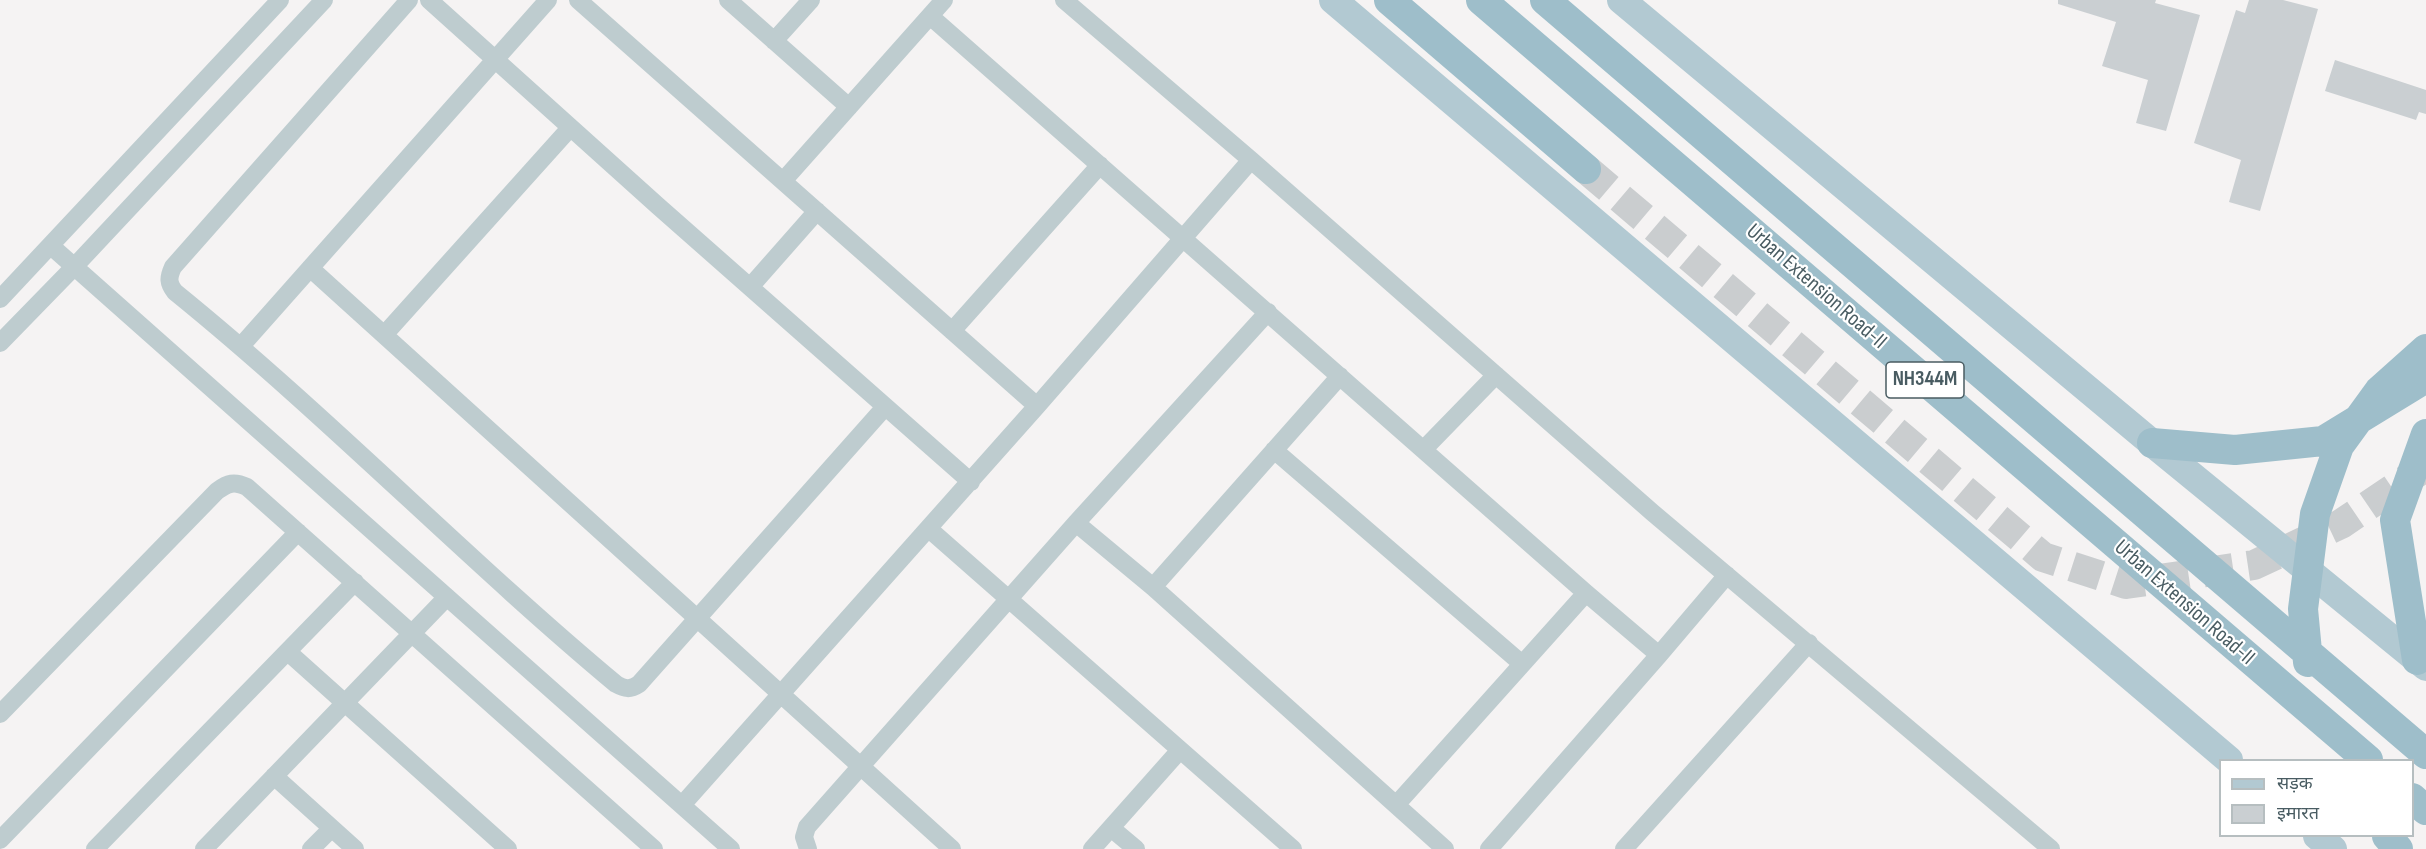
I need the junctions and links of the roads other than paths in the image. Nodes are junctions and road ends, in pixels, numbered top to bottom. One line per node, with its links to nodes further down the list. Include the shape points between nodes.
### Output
1 (280, 0): 27 (street)
2 (324, 0): 28 (street)
3 (409, 0): 36 (street, via 168,276 175,292)
4 (429, 0): 18 (street)
5 (548, 0): 18 (street)
6 (578, 0): 24 (street)
7 (728, 0): 17 (street)
8 (811, 0): 17 (street)
9 (944, 0): 16 (street)
10 (1064, 0): 21 (street)
11 (1333, 0): 69 (main road)
12 (1389, 0): 23 (highway)
13 (1481, 0): 71 (highway, Urban Extension Road-II / NH344M)
14 (1545, 0): 68 (highway, Urban Extension Road-II / NH344M)
15 (1622, 0): 44 (main road)
16 (930, 16): 19 (street); 22 (street)
17 (774, 41): 19 (street)
18 (494, 60): 20 (street); 29 (street)
19 (849, 107): 24 (street)
20 (570, 128): 30 (street); 34 (street)
21 (1251, 160): 26 (street); 38 (street)
22 (1100, 165): 26 (street); 33 (street)
23 (1586, 169)
24 (783, 181): 25 (street)
25 (817, 211): 30 (street); 33 (street)
26 (1184, 238): 32 (street); 41 (street)
27 (51, 246): 28 (street); 31 (street)
28 (74, 267): 35 (street); 55 (street)
29 (310, 268): 34 (street); 36 (street)
30 (750, 287): 42 (street)
31 (0, 299)
32 (1268, 312): 39 (street); 48 (street)
33 (952, 331): 41 (street)
34 (384, 335): 57 (street)
35 (0, 343)
36 (242, 346): 57 (street, via 616,684 625,689 639,684)
37 (2426, 349): 70 (highway, via 2379,391 2339,446 2315,514 2303,609 2311,686)
38 (1496, 375): 45 (street); 51 (street)
39 (1340, 376): 45 (street); 46 (street)
40 (2426, 378): 44 (highway, via 2323,441 2235,450)
41 (1037, 406): 47 (street)
42 (885, 407): 47 (street); 57 (street)
43 (2426, 434): 63 (highway, via 2395,520)
44 (2152, 443): 63 (main road)
45 (1424, 449): 54 (street)
46 (1274, 450): 53 (street); 62 (street)
47 (971, 482): 49 (street)
48 (1076, 523): 53 (street); 56 (street)
49 (929, 529): 56 (street); 64 (street)
50 (298, 532): 52 (street); 66 (street, via 247,487 237,482 226,484); 82 (street)
51 (1726, 574): 59 (street); 61 (street)
52 (355, 582): 58 (street); 60 (street)
53 (1153, 587): 76 (street)
54 (1586, 593): 61 (street); 62 (street)
55 (447, 597): 58 (street); 75 (street)
56 (1009, 599): 67 (street); 72 (street)
57 (699, 618): 64 (street)
58 (412, 632): 65 (street); 88 (street)
59 (1809, 643): 97 (street); 98 (street)
60 (288, 652): 65 (street); 83 (street)
61 (1659, 655): 96 (street)
62 (1521, 663): 76 (street)
63 (2421, 664)
64 (782, 694): 72 (street); 75 (street)
65 (344, 703): 73 (street); 87 (street)
66 (0, 714)
67 (1180, 750): 79 (street); 94 (street)
68 (2426, 754)
69 (2228, 759)
70 (2334, 759)
71 (2367, 759)
72 (861, 767): 90 (street, via 807,827 804,837); 91 (street)
73 (274, 776): 78 (street); 84 (street)
74 (2414, 800): 77 (highway)
75 (682, 805): 89 (street)
76 (1396, 805): 95 (street)
77 (2426, 810)
78 (332, 828): 85 (street); 86 (street)
79 (1111, 828): 92 (street); 93 (street)
80 (2318, 837): 99 (main road)
81 (2388, 837): 100 (highway)
82 (0, 840)
83 (95, 849)
84 (204, 849)
85 (311, 849)
86 (355, 849)
87 (508, 849)
88 (654, 849)
89 (731, 849)
90 (808, 849)
91 (952, 849)
92 (1092, 849)
93 (1136, 849)
94 (1293, 849)
95 (1445, 849)
96 (1489, 849)
97 (1624, 849)
98 (2051, 849)
99 (2333, 849)
100 (2398, 849)

